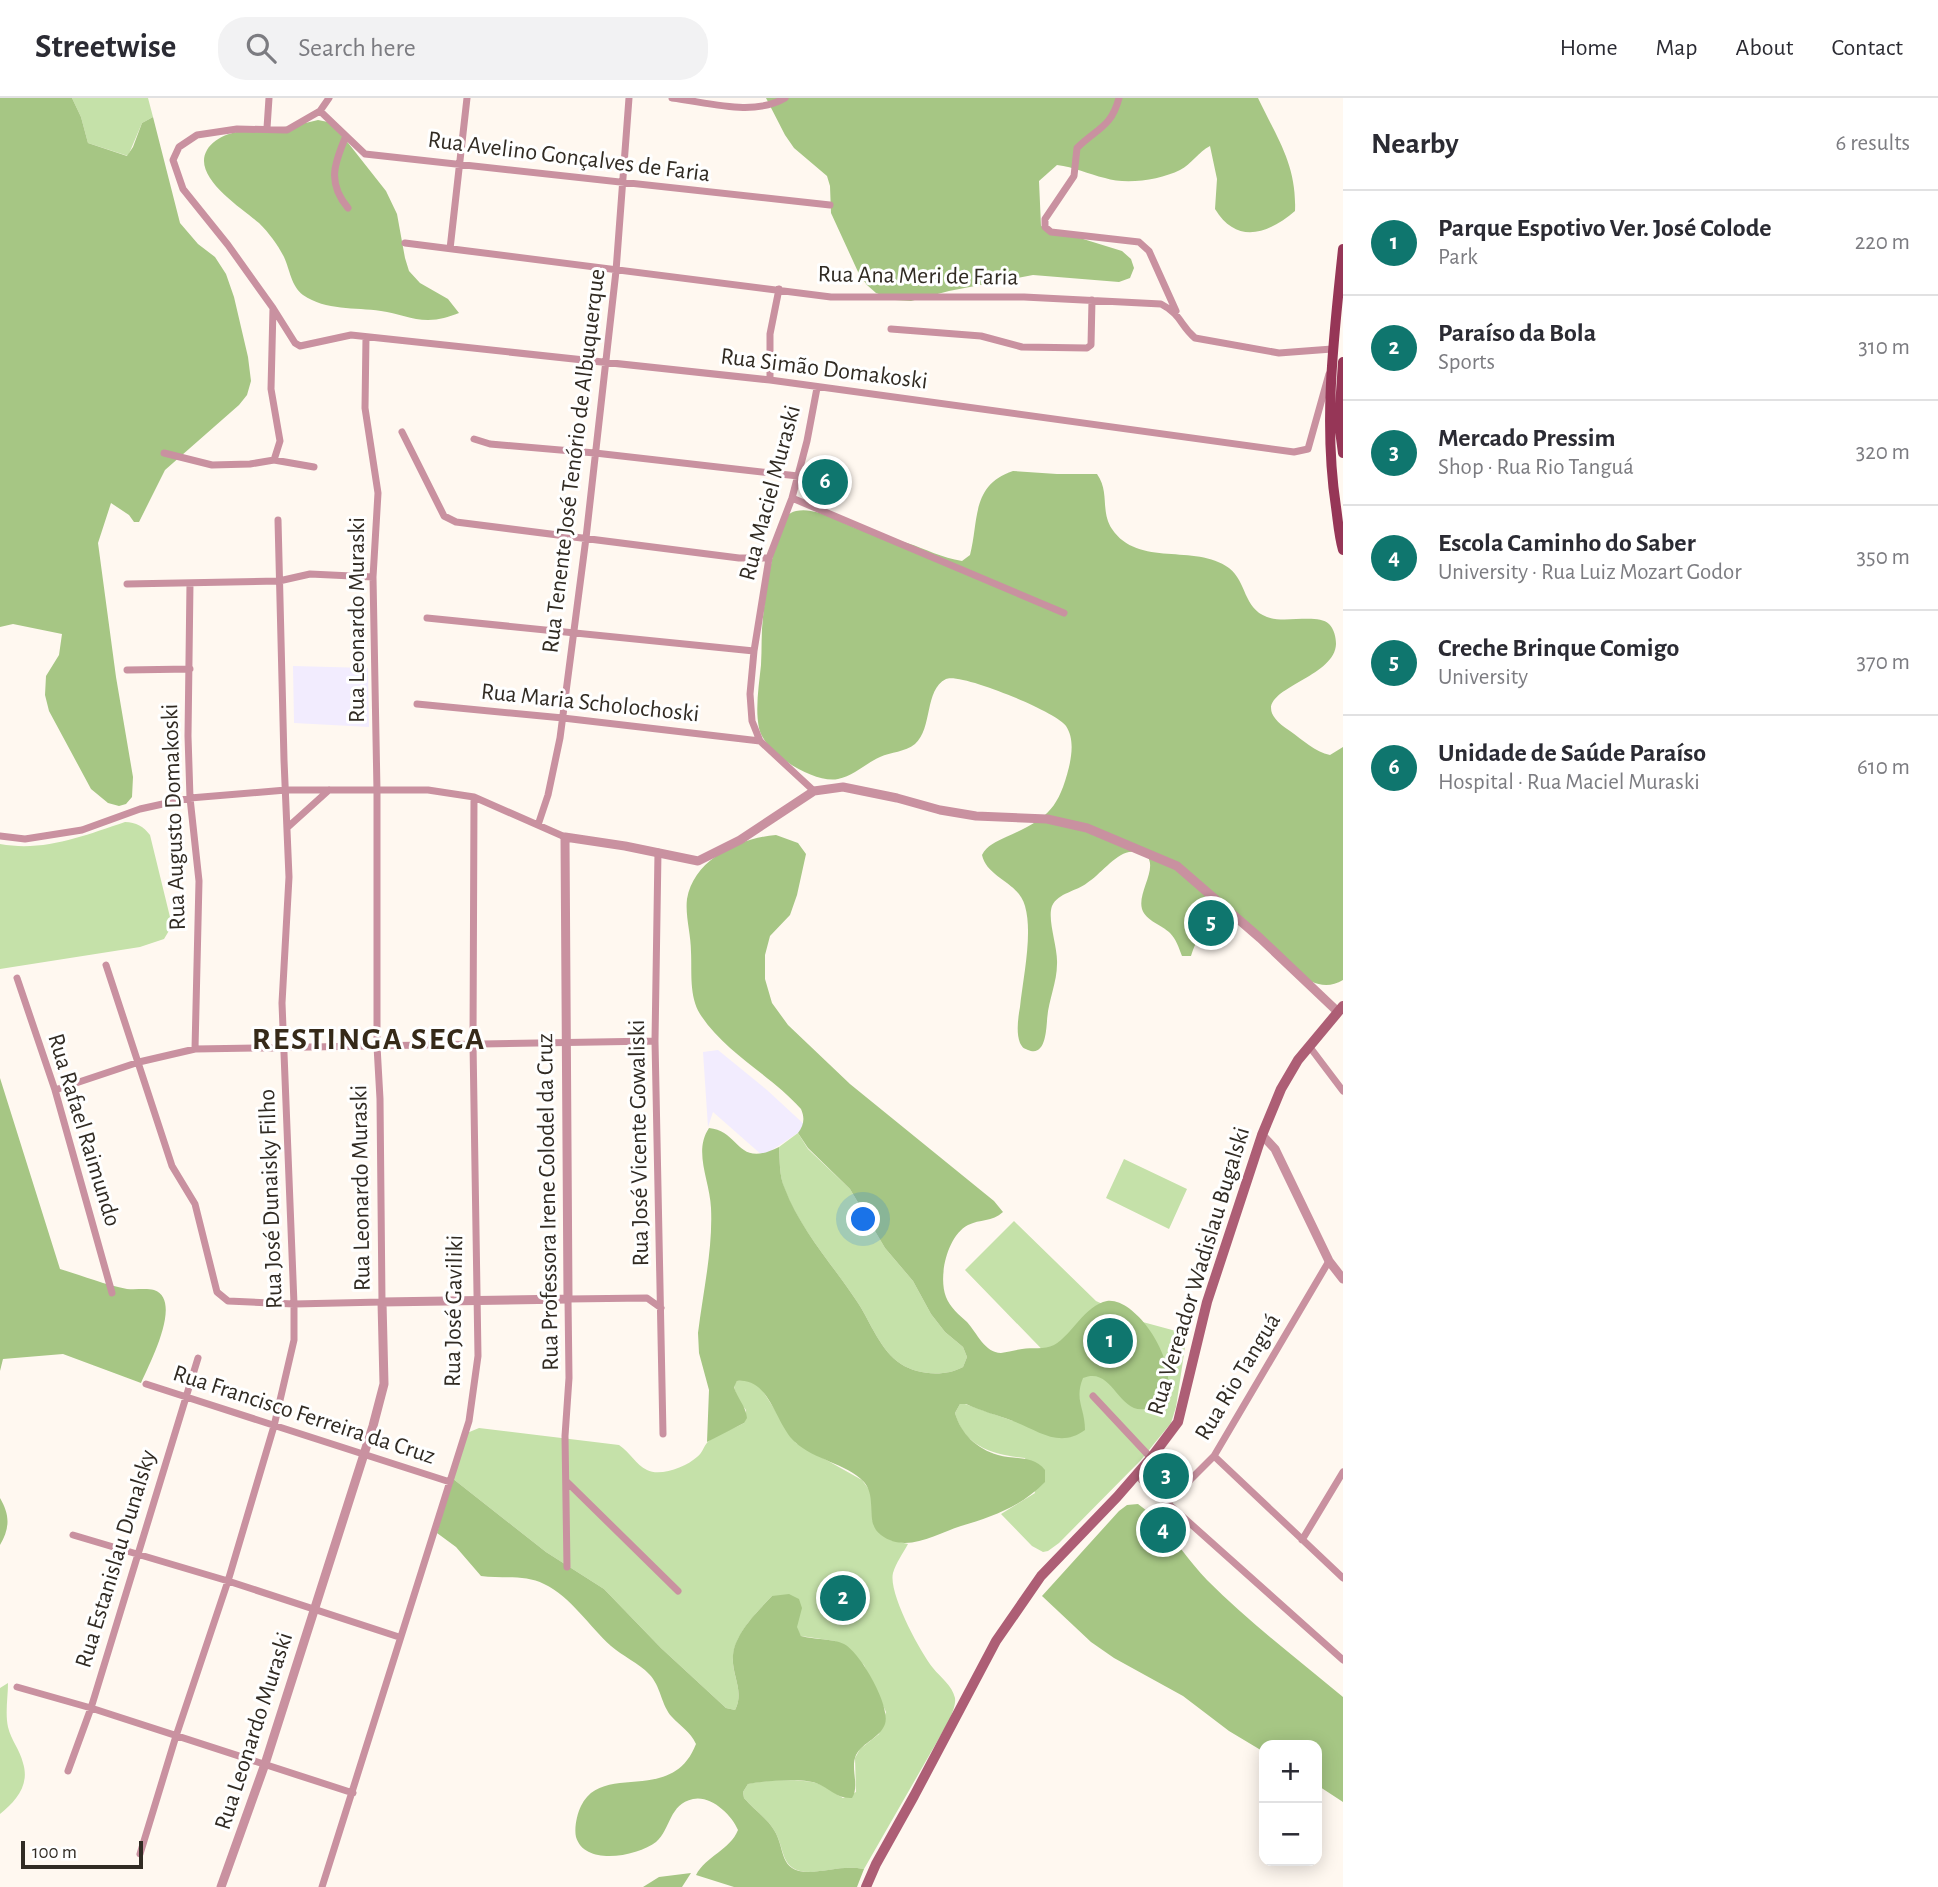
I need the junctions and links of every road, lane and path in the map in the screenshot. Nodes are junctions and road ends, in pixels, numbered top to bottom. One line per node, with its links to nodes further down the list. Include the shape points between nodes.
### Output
1 (269, 98): 9 (street)
2 (330, 98): 8 (street)
3 (467, 98): 11 (street)
4 (629, 98): 12 (street, Rua Tenente José Tenório de Albuquerque)
5 (672, 98): 6 (street, via 756,108)
6 (785, 98)
7 (1119, 98): 22 (street, via 1106,126 1077,148 1074,176 1045,219 1045,227 1051,232 1139,242 1149,251)
8 (320, 111): 9 (street, via 287,130); 10 (street, Rua Avelino Gonçalves de Faria)
9 (267, 128): 21 (street, via 197,135 179,146 173,160 183,189)
10 (346, 136): 11 (street, Rua Avelino Gonçalves de Faria, via 365,154); 14 (street, via 334,172 339,197)
11 (458, 163): 12 (street, Rua Avelino Gonçalves de Faria); 16 (street)
12 (624, 182): 13 (street, Rua Avelino Gonçalves de Faria); 18 (street, Rua Tenente José Tenório de Albuquerque)
13 (830, 205)
14 (348, 208)
15 (405, 243): 16 (street, Rua Ana Meri de Faria)
16 (450, 249): 18 (street, Rua Ana Meri de Faria)
17 (1343, 249): 25 (main road)
18 (616, 271): 19 (street, Rua Ana Meri de Faria); 27 (street, Rua Tenente José Tenório de Albuquerque)
19 (779, 289): 20 (street, Rua Ana Meri de Faria, via 831,297); 29 (street, via 770,334)
20 (1091, 300): 22 (street, Rua Ana Meri de Faria, via 1161,304); 23 (street, via 1091,345 1087,348 1022,347 981,336)
21 (273, 308): 24 (street, Rua Simão Domakoski, via 300,346 351,335); 36 (street, via 271,388 280,441)
22 (1176, 312): 25 (street, via 1195,338 1279,353)
23 (891, 329)
24 (366, 337): 27 (street, Rua Simão Domakoski); 44 (street, Rua Leonardo Muraski, via 365,408 378,493)
25 (1332, 349): 28 (main road)
26 (1343, 362): 35 (main road, via 1339,424)
27 (605, 363): 29 (street, Rua Simão Domakoski); 34 (street, Rua Tenente José Tenório de Albuquerque)
28 (1331, 370): 30 (street, Rua Simão Domakoski, via 1308,449 1294,452); 42 (main road, via 1331,477)
29 (770, 380): 30 (street, Rua Simão Domakoski)
30 (817, 388): 38 (street, Rua Maciel Muraski)
31 (402, 432): 41 (street, via 444,516 456,522)
32 (474, 439): 34 (street)
33 (164, 453): 36 (street, via 212,465)
34 (595, 453): 38 (street); 41 (street, Rua Tenente José Tenório de Albuquerque)
35 (1343, 453)
36 (274, 460): 37 (street)
37 (314, 467)
38 (798, 476): 39 (street, Rua Maciel Muraski)
39 (792, 498): 43 (street, Rua Maciel Muraski); 48 (street)
40 (278, 520): 45 (street, Rua José Dunaisky Filho)
41 (586, 538): 43 (street); 50 (street, Rua Tenente José Tenório de Albuquerque)
42 (1343, 550)
43 (769, 558): 51 (street, Rua Maciel Muraski)
44 (373, 577): 45 (street, via 310,574); 59 (street, Rua Leonardo Muraski)
45 (279, 581): 46 (street); 57 (street, Rua José Dunaisky Filho)
46 (190, 583): 47 (street); 52 (street, Rua Augusto Domakoski)
47 (127, 584)
48 (1064, 613)
49 (427, 618): 50 (street)
50 (574, 633): 51 (street); 55 (street, Rua Tenente José Tenório de Albuquerque)
51 (754, 651): 56 (street, Rua Maciel Muraski, via 750,694 752,721)
52 (190, 669): 53 (street); 62 (street, Rua Augusto Domakoski)
53 (127, 670)
54 (417, 704): 55 (street, Rua Maria Scholochoski)
55 (563, 718): 56 (street, Rua Maria Scholochoski); 63 (street, Rua Tenente José Tenório de Albuquerque)
56 (760, 741): 60 (street)
57 (286, 790): 58 (street); 62 (street); 64 (street, Rua José Dunaisky Filho)
58 (329, 790): 59 (street); 64 (street)
59 (377, 791): 61 (street, via 428,790); 74 (street, Rua Leonardo Muraski)
60 (814, 791): 67 (street, via 740,840 698,861); 70 (street, via 843,787 976,816 1047,819 1128,843 1177,866)
61 (474, 797): 63 (street); 72 (street, Rua José Gaviliki)
62 (190, 798): 65 (street, via 140,809 82,830 25,839); 76 (street, Rua Augusto Domakoski, via 199,881)
63 (538, 825): 66 (street)
64 (288, 827): 77 (street, Rua José Dunaisky Filho, via 282,1003)
65 (0, 836)
66 (565, 836): 67 (street); 73 (street, Rua Professora Irene Colodel da Cruz)
67 (658, 852): 71 (street, Rua José Vicente Gowaliski)
68 (106, 965): 78 (street)
69 (18, 978): 79 (street, Rua Rafael Raimundo)
70 (1340, 1009): 75 (main road, Rua Vereador Wadislau Bugalski)
71 (655, 1041): 73 (street); 89 (street, Rua José Vicente Gowaliski)
72 (473, 1043): 73 (street); 74 (street); 86 (street, Rua José Gaviliki)
73 (565, 1043): 85 (street, Rua Professora Irene Colodel da Cruz)
74 (377, 1046): 77 (street); 87 (street, Rua Leonardo Muraski)
75 (1309, 1046): 80 (street); 81 (main road, Rua Vereador Wadislau Bugalski, via 1280,1089)
76 (195, 1049): 77 (street); 78 (street)
77 (286, 1049): 88 (street, Rua José Dunaisky Filho)
78 (139, 1062): 79 (street); 88 (street, via 172,1166 195,1203 218,1292 228,1301)
79 (55, 1090): 84 (street, Rua Rafael Raimundo)
80 (1343, 1091)
81 (1262, 1135): 82 (street, via 1275,1149); 98 (main road, Rua Vereador Wadislau Bugalski, via 1207,1302 1178,1423)
82 (1329, 1261): 83 (street); 97 (street, Rua Rio Tanguá)
83 (1343, 1279)
84 (112, 1293)
85 (568, 1298): 86 (street); 89 (street, via 647,1298); 101 (street, Rua Professora Irene Colodel da Cruz)
86 (476, 1300): 87 (street); 102 (street, Rua José Gaviliki, via 478,1356 470,1421)
87 (382, 1302): 88 (street); 96 (street, Rua Leonardo Muraski, via 384,1384)
88 (294, 1304): 94 (street, Rua José Dunaisky Filho, via 294,1340)
89 (662, 1309): 95 (street, Rua José Vicente Gowaliski)
90 (198, 1358): 92 (street, Rua Estanislau Dunalsky)
91 (146, 1384): 92 (street, Rua Francisco Ferreira da Cruz)
92 (185, 1395): 94 (street, Rua Francisco Ferreira da Cruz); 106 (street, Rua Estanislau Dunalsky)
93 (1093, 1396): 98 (street)
94 (274, 1426): 96 (street, Rua Francisco Ferreira da Cruz); 109 (street, Rua José Dunaisky Filho)
95 (663, 1434)
96 (363, 1455): 102 (street, Rua Francisco Ferreira da Cruz); 111 (street, Rua Leonardo Muraski)
97 (1214, 1456): 103 (street, Rua Rio Tanguá); 105 (street)
98 (1151, 1458): 100 (main road, Rua Vereador Wadislau Bugalski)
99 (1343, 1472): 105 (street)
100 (1136, 1475): 103 (street); 123 (main road, Rua Vereador Wadislau Bugalski, via 1041,1576 996,1641)
101 (566, 1481): 107 (street, Rua Professora Irene Colodel da Cruz); 110 (street)
102 (450, 1482): 112 (street, Rua José Gaviliki)
103 (1167, 1503): 113 (street)
104 (73, 1535): 106 (street)
105 (1302, 1540): 108 (street)
106 (139, 1553): 109 (street); 115 (street, Rua Estanislau Dunalsky)
107 (567, 1567)
108 (1343, 1578)
109 (228, 1581): 111 (street); 116 (street, Rua José Dunaisky Filho)
110 (678, 1591)
111 (313, 1610): 112 (street); 117 (street, Rua Leonardo Muraski)
112 (399, 1637): 119 (street, Rua José Gaviliki)
113 (1343, 1660)
114 (17, 1687): 115 (street)
115 (91, 1707): 116 (street); 118 (street, Rua Estanislau Dunalsky)
116 (176, 1736): 117 (street); 120 (street, Rua José Dunaisky Filho)
117 (265, 1765): 119 (street); 121 (street, Rua Leonardo Muraski)
118 (68, 1771)
119 (353, 1793): 122 (street, Rua José Gaviliki)
120 (140, 1854)
121 (221, 1887)
122 (322, 1887)
123 (866, 1887)

